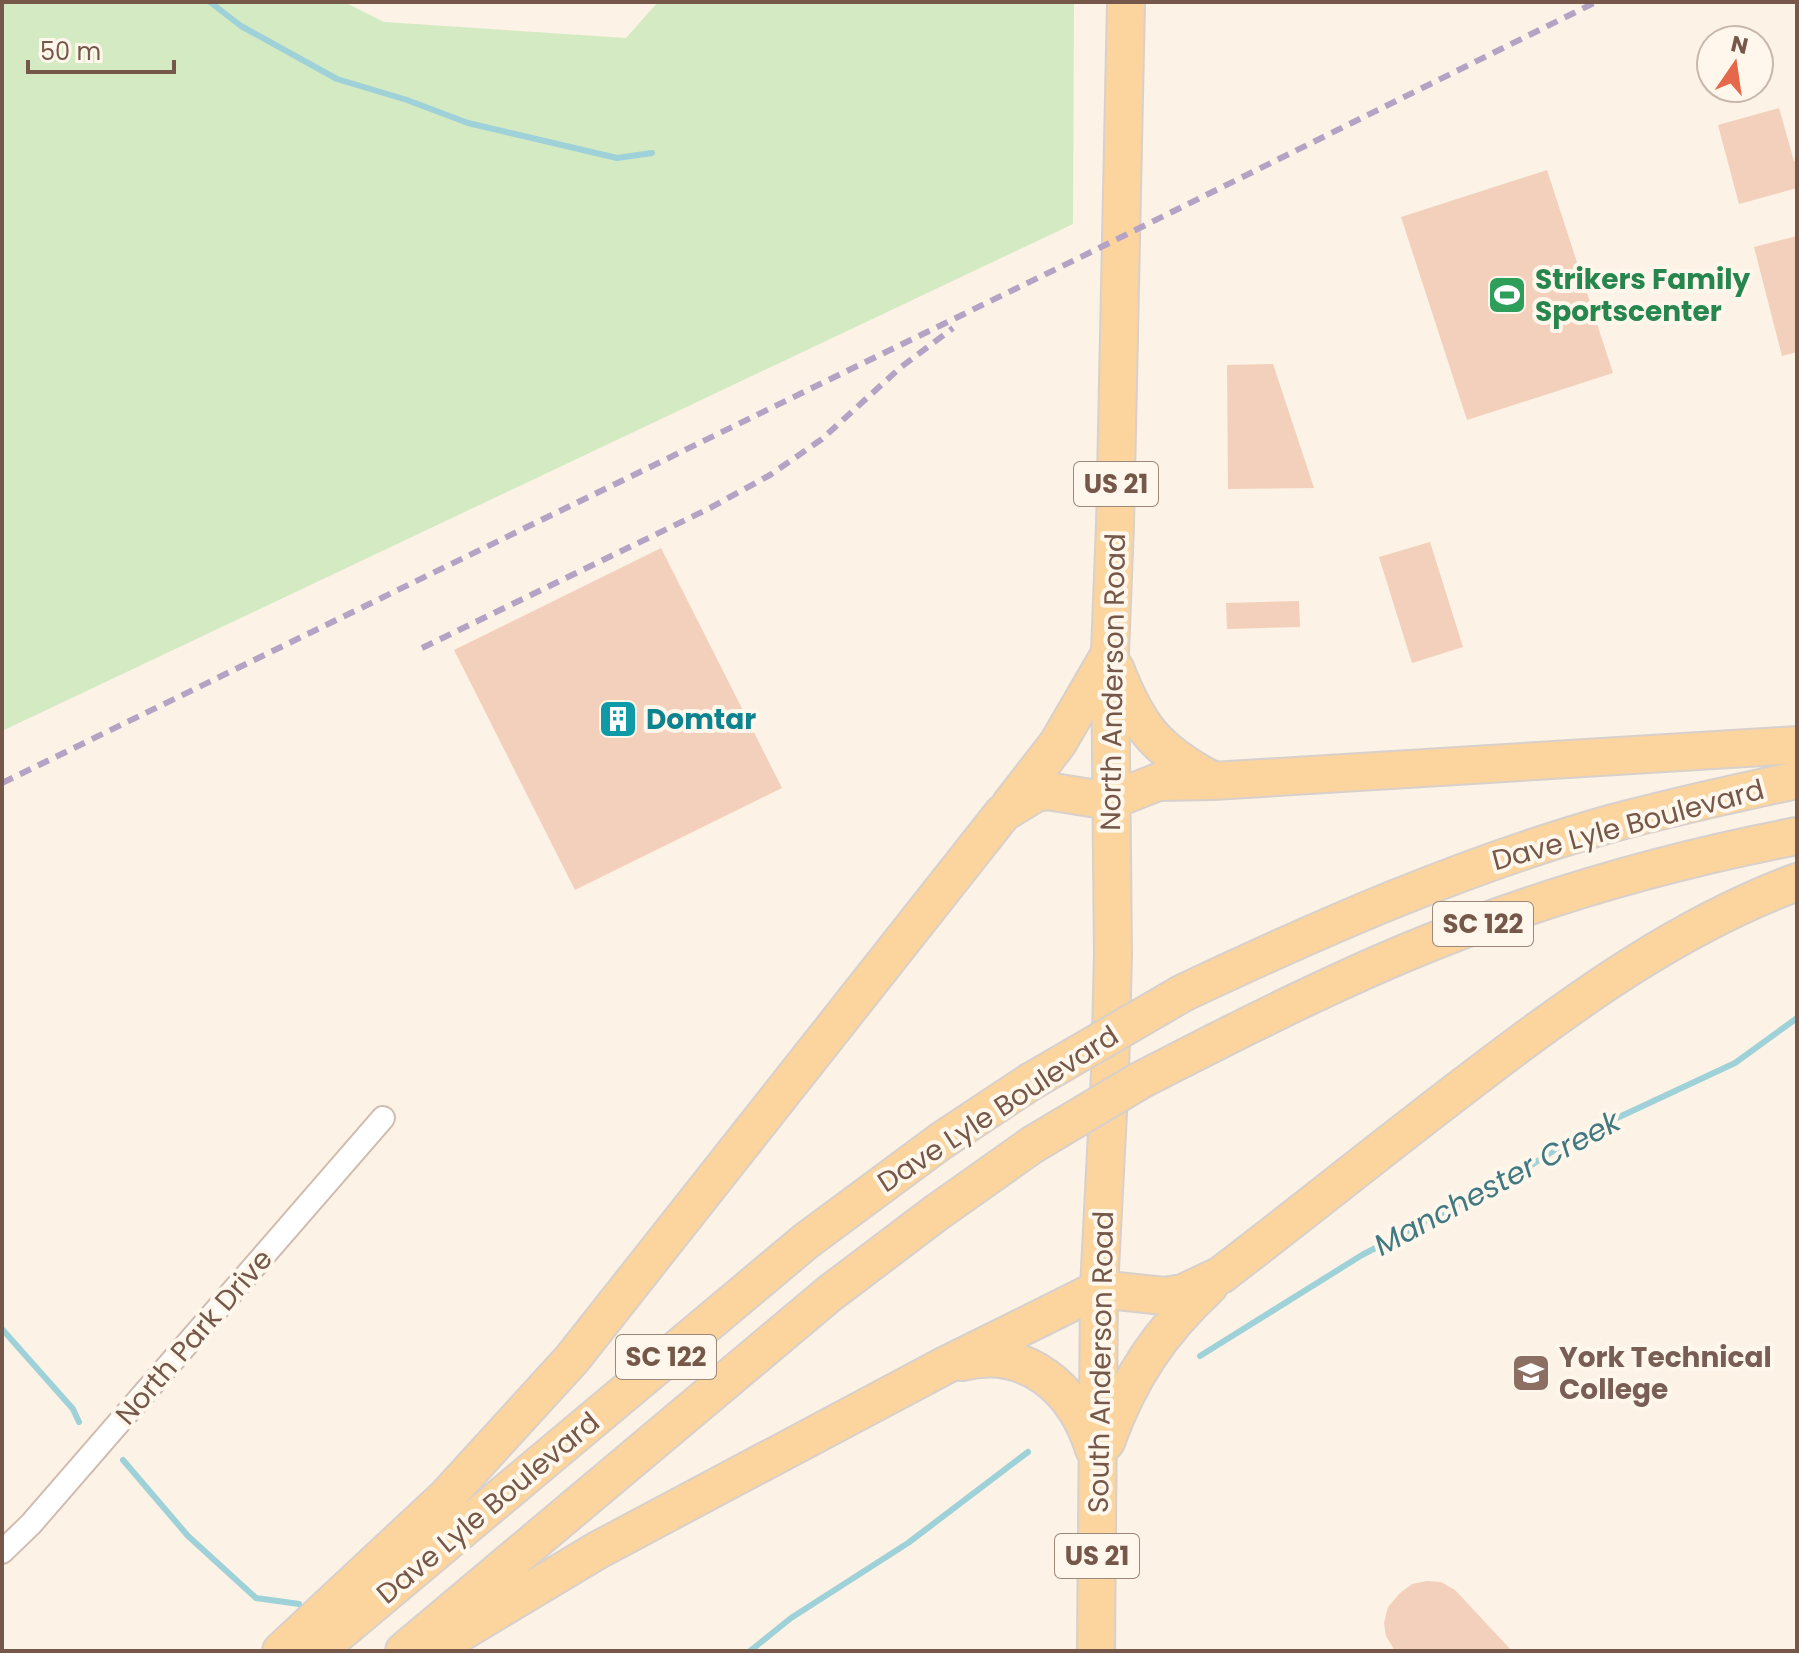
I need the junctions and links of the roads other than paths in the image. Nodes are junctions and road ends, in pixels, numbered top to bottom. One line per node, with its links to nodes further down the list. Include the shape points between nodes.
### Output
1 (1126, 2): 2 (main road, North Anderson Road / US 21)
2 (1110, 653): 5 (main road, via 1143,726 1171,756); 6 (main road, North Anderson Road / US 21); 7 (main road, via 1064,733)
3 (1797, 745): 5 (main road)
4 (1797, 780): 18 (main road, Dave Lyle Boulevard / SC 122, bridge, via 1613,823 1494,861 1332,924 1183,993 1030,1082 806,1241)
5 (1213, 781): 6 (main road, via 1158,782)
6 (1110, 801): 7 (main road, via 1047,791); 10 (main road, North Anderson Road / US 21)
7 (1003, 813): 17 (main road, via 572,1359 447,1496)
8 (1797, 836): 19 (main road, Dave Lyle Boulevard / SC 122, bridge, via 1616,880 1414,949 1301,999 1109,1098 1032,1145 829,1294)
9 (1797, 882): 12 (main road, via 1702,925 1612,977)
10 (1110, 1073): 13 (main road, South Anderson Road / US 21)
11 (383, 1118): 16 (street, North Park Drive)
12 (1221, 1275): 13 (main road, via 1164,1296); 15 (main road, via 1159,1339 1128,1388)
13 (1099, 1289): 14 (main road); 15 (main road, South Anderson Road / US 21)
14 (944, 1366): 15 (main road, via 991,1358 1036,1369 1072,1404 1089,1432); 20 (main road, via 598,1550)
15 (1098, 1462): 21 (main road, South Anderson Road / US 21)
16 (2, 1552)
17 (281, 1651)
18 (317, 1651)
19 (404, 1651)
20 (430, 1651)
21 (1096, 1651)

